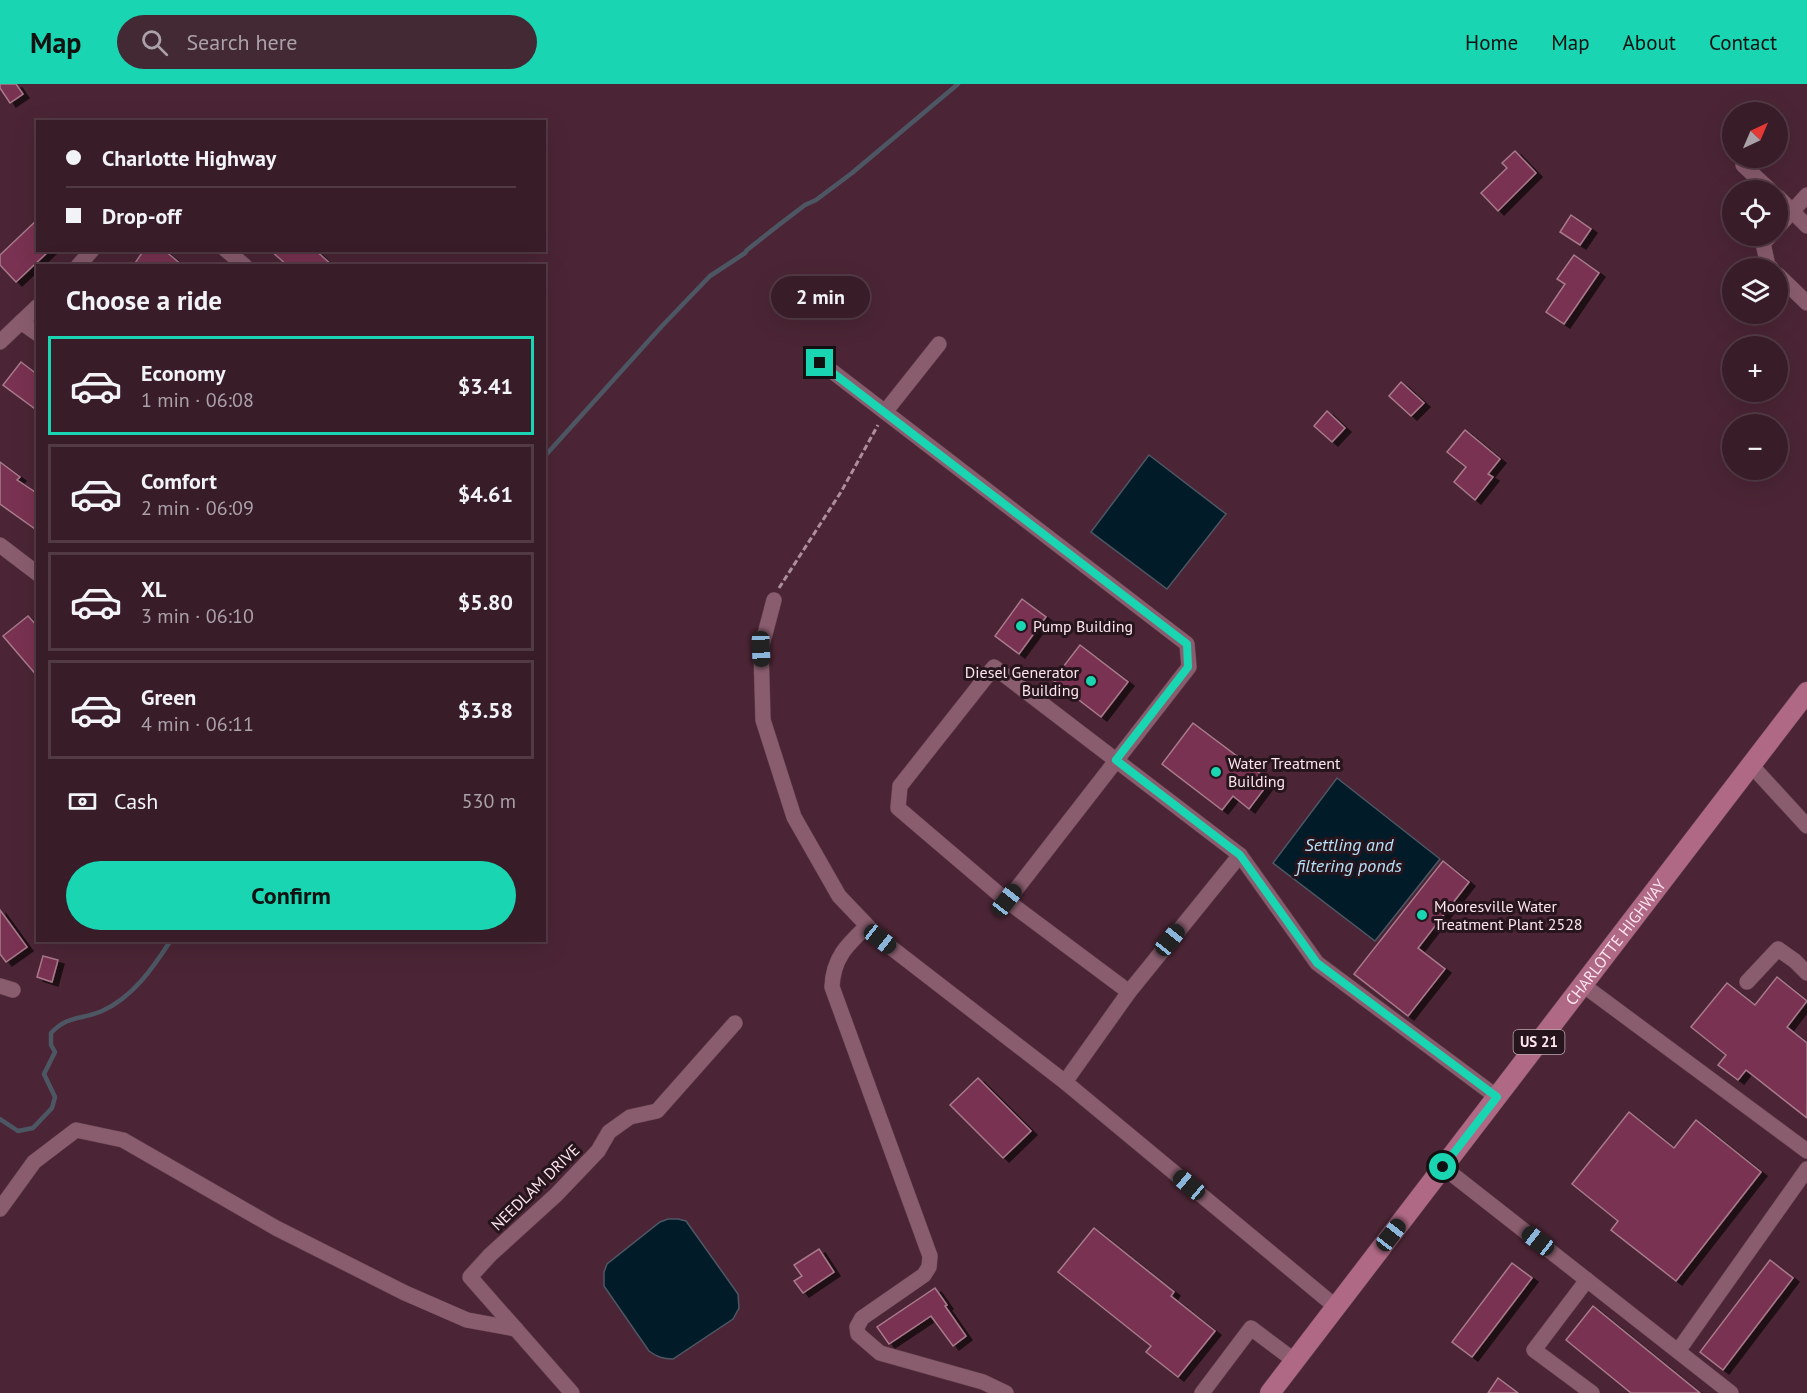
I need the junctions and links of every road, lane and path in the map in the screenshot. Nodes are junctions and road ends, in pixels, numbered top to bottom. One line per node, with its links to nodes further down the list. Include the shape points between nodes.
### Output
1 (1746, 168): 2 (street)
2 (1759, 180)
3 (1807, 195): 5 (street)
4 (1788, 207): 5 (street)
5 (1792, 211): 6 (street); 7 (street)
6 (1788, 216)
7 (1807, 226)
8 (90, 252): 10 (street)
9 (228, 252): 11 (street)
10 (80, 264)
11 (243, 264)
12 (1788, 285): 13 (street)
13 (1807, 303)
14 (36, 308): 15 (street)
15 (21, 322): 16 (street); 17 (street)
16 (36, 333)
17 (0, 342)
18 (939, 344): 20 (street)
19 (820, 363): 20 (street)
20 (885, 412): 23 (path); 25 (street, via 1187,644 1188,667)
21 (0, 545): 22 (street)
22 (36, 572)
23 (774, 600): 30 (street, via 761,649 764,720 794,817 840,896)
24 (1807, 692): 26 (main road, CHARLOTTE HIGHWAY / US 21)
25 (1116, 760): 28 (street); 29 (street); 29 (street, via 994,666 900,786 898,808)
26 (1751, 765): 27 (street); 33 (main road, CHARLOTTE HIGHWAY / US 21)
27 (1807, 826)
28 (1240, 855): 34 (street); 37 (street, via 1317,963)
29 (1007, 900): 34 (street)
30 (867, 926): 36 (street); 48 (street, via 839,957 832,987 930,1256 924,1275 862,1318 858,1334 880,1353 983,1382)
31 (1807, 973): 32 (street, via 1778,949)
32 (1747, 982)
33 (1583, 985): 37 (main road, CHARLOTTE HIGHWAY / US 21); 38 (street)
34 (1129, 992): 36 (street)
35 (735, 1023): 44 (street, NEEDLAM DRIVE, via 657,1111 630,1117 609,1132 598,1151 556,1195 470,1277)
36 (1065, 1082): 43 (street)
37 (1497, 1097): 39 (main road, CHARLOTTE HIGHWAY / US 21)
38 (1807, 1151)
39 (1443, 1167): 42 (street); 43 (main road, CHARLOTTE HIGHWAY / US 21)
40 (1807, 1169): 45 (street)
41 (0, 1209): 44 (street, via 34,1162 76,1130 123,1140 276,1228 405,1293 467,1320)
42 (1587, 1280): 45 (street); 51 (street, via 1534,1350)
43 (1335, 1308): 46 (main road, CHARLOTTE HIGHWAY / US 21)
44 (516, 1329): 47 (street, NEEDLAM DRIVE)
45 (1678, 1351): 52 (street)
46 (1295, 1361): 49 (street, via 1251,1328); 50 (main road, CHARLOTTE HIGHWAY / US 21)
47 (572, 1393)
48 (1006, 1393)
49 (1202, 1393)
50 (1270, 1393)
51 (1592, 1393)
52 (1731, 1393)

